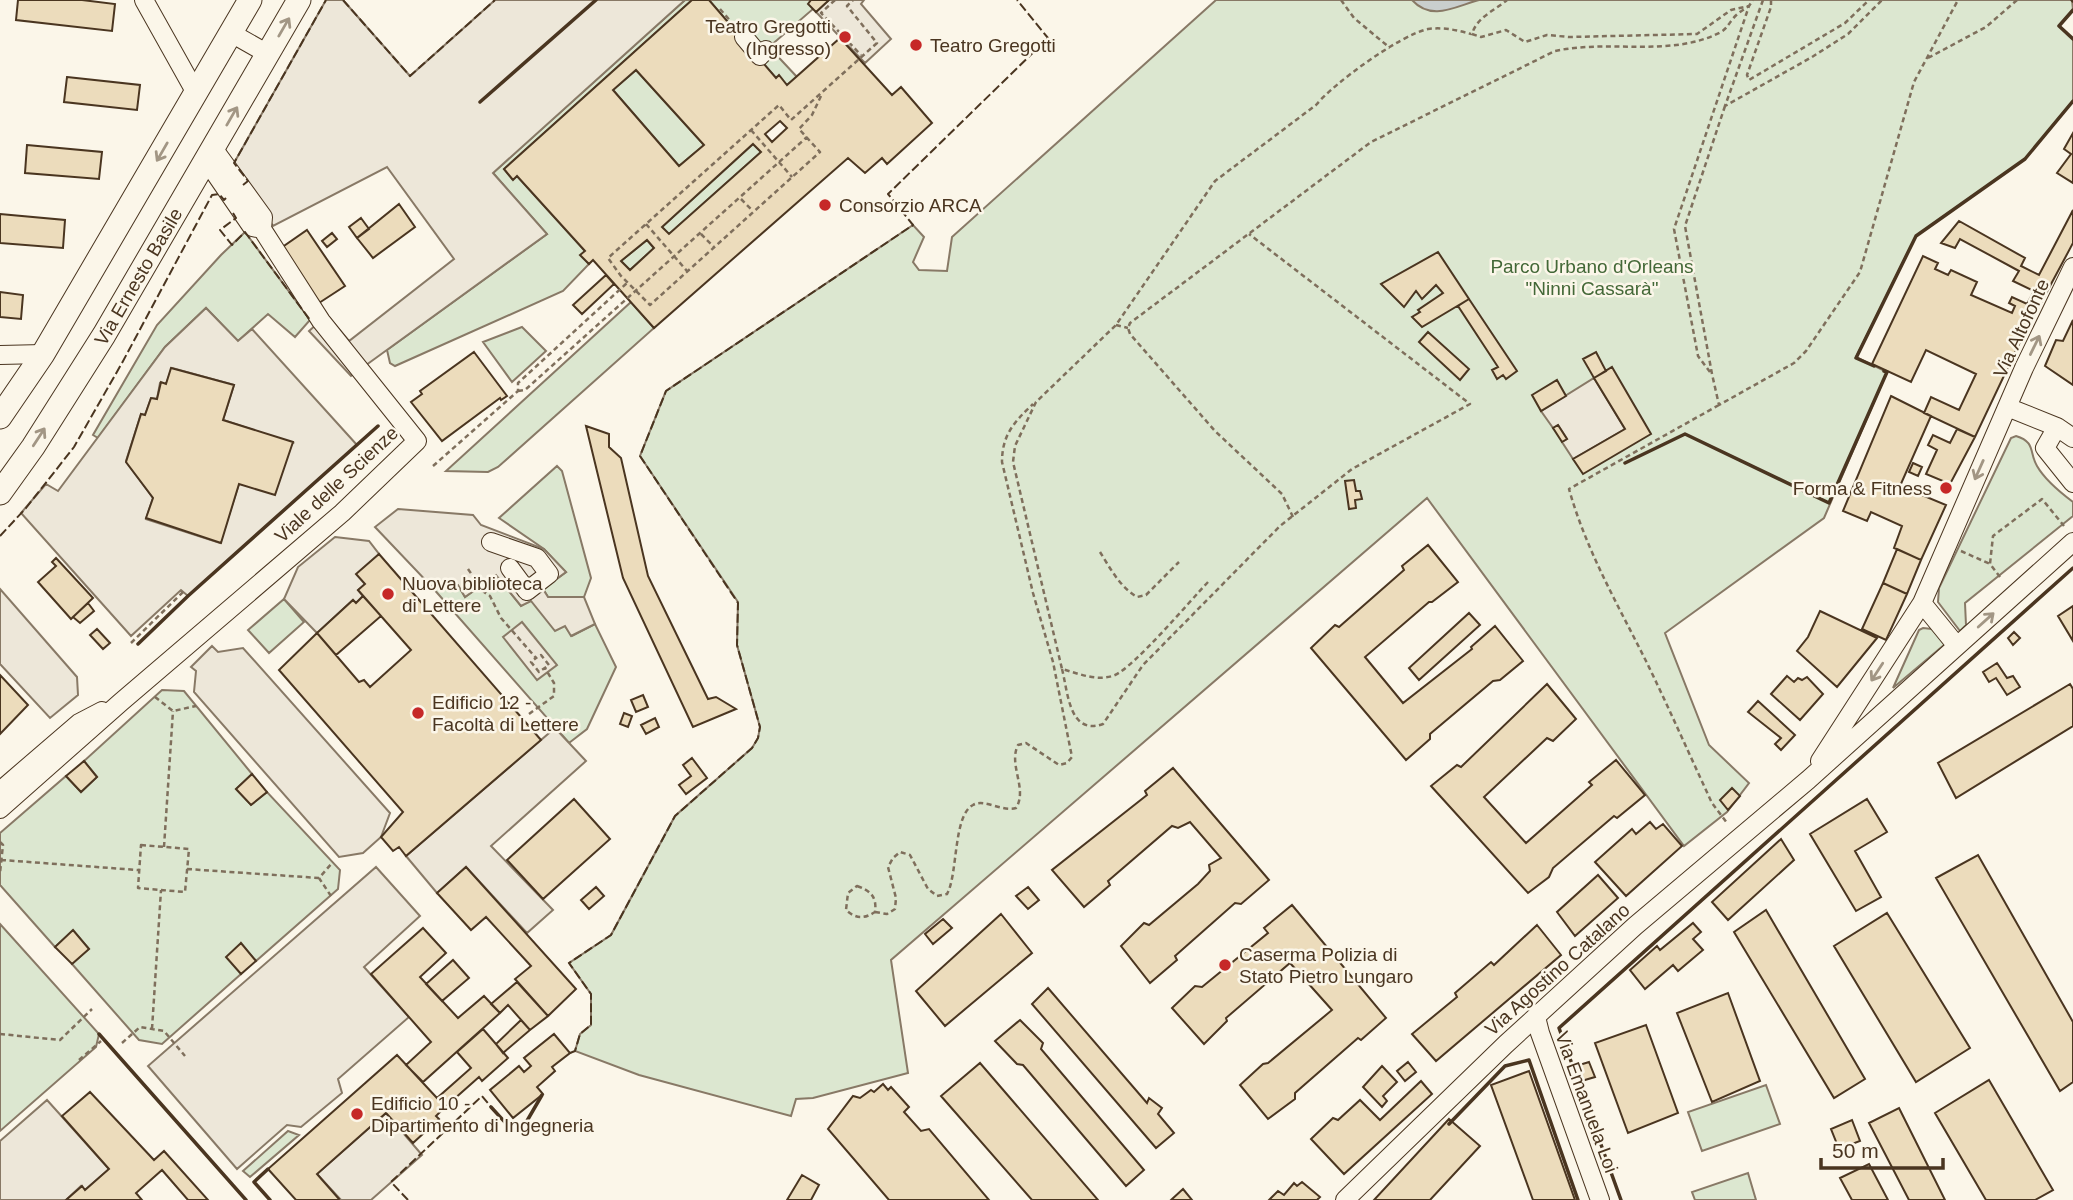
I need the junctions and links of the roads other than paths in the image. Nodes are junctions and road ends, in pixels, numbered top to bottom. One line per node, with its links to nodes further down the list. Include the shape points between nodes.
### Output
1 (144, 0): 8 (street)
2 (250, 0): 4 (main road)
3 (299, 0): 7 (main road, Via Ernesto Basile, one-way to 3)
4 (231, 33): 7 (street); 8 (main road)
5 (744, 37): 6 (street, via 760,56)
6 (766, 50)
7 (268, 54): 9 (main road, Via Ernesto Basile, one-way to 7)
8 (196, 93): 11 (main road, one-way to 11)
9 (210, 154): 18 (main road, Via Ernesto Basile, one-way to 9, via 104,335); 24 (street, Viale delle Scienze, via 321,321 417,441 342,513)
10 (2073, 267): 13 (street, Via Altofonte, one-way to 10)
11 (43, 354): 12 (street); 14 (main road)
12 (0, 355)
13 (2007, 407): 15 (street); 22 (street, Via Altofonte, one-way to 22)
14 (0, 417)
15 (2057, 427): 16 (street); 17 (street, via 2045,449)
16 (2073, 438)
17 (2073, 482)
18 (0, 493)
19 (491, 542): 21 (street, via 537,558 548,574 527,591)
20 (2073, 542): 23 (street, Via Agostino Catalano, one-way to 20)
21 (510, 568)
22 (1922, 603): 23 (street); 25 (street, Via Altofonte, one-way to 25)
23 (1957, 646): 25 (street, Via Agostino Catalano)
24 (121, 702): 26 (street, Viale delle Scienze, via 79,723); 27 (street, Viale delle Scienze)
25 (1808, 780): 28 (street, Via Agostino Catalano, via 1635,926)
26 (0, 791)
27 (0, 809)
28 (1536, 1017): 29 (street, Via Agostino Catalano); 30 (street, Via Emanuela Loi)
29 (1345, 1200)
30 (1600, 1200)

